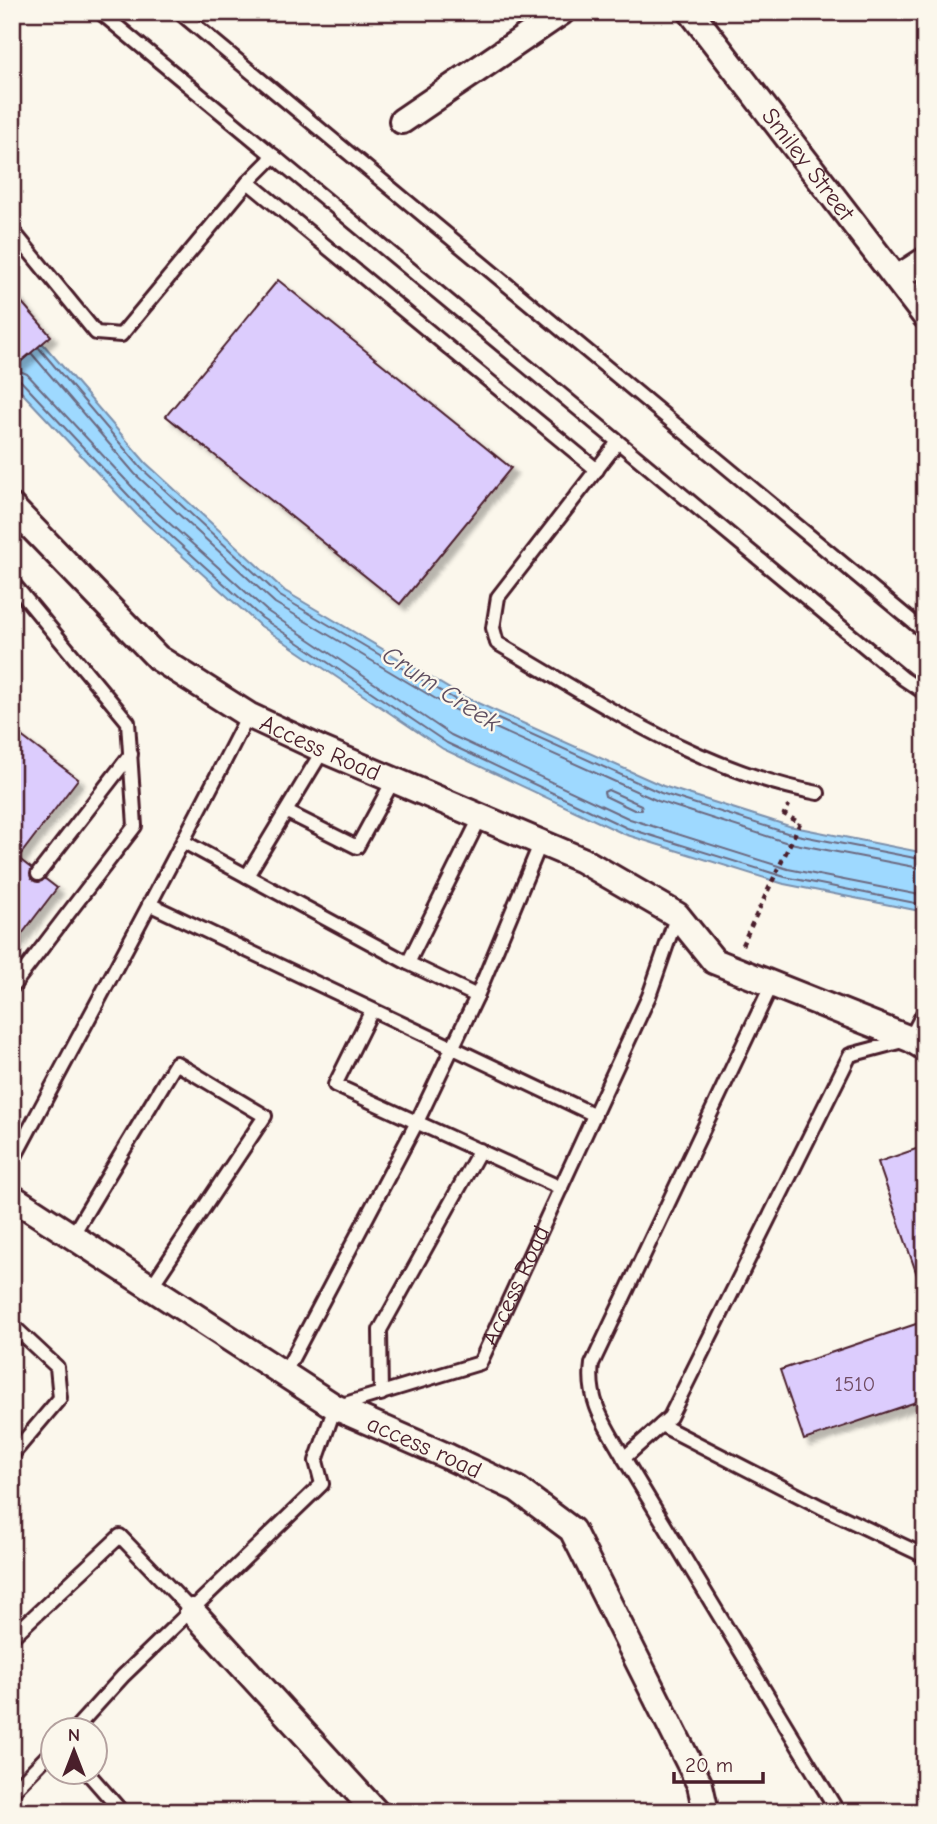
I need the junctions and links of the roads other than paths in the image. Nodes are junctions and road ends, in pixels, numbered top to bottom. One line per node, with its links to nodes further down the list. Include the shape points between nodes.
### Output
1 (100, 12): 6 (lane)
2 (179, 12): 16 (lane)
3 (562, 12): 5 (street)
4 (691, 12): 10 (street, Smiley Street)
5 (402, 121)
6 (274, 156): 7 (lane); 12 (lane)
7 (248, 182): 8 (lane, via 121,335 96,333); 13 (lane)
8 (12, 230)
9 (925, 260): 10 (street)
10 (897, 278): 11 (street, Smiley Street)
11 (925, 316)
12 (618, 442): 13 (lane); 17 (lane)
13 (597, 470): 22 (lane, via 498,597 493,628 497,643 655,734 739,772)
14 (12, 507): 18 (street, Access Road, via 158,658)
15 (12, 582): 20 (lane, via 128,722)
16 (925, 632)
17 (925, 692)
18 (248, 715): 19 (street, Access Road); 25 (lane)
19 (323, 750): 21 (street, Access Road); 23 (lane)
20 (131, 754): 27 (lane); 33 (lane, via 135,826)
21 (394, 779): 23 (lane, via 356,848); 24 (street, Access Road)
22 (818, 793)
23 (287, 812): 28 (lane)
24 (481, 816): 26 (street, Access Road); 31 (lane)
25 (184, 842): 28 (lane); 29 (lane)
26 (541, 842): 30 (street, Access Road, via 582,860); 34 (lane)
27 (38, 874)
28 (247, 876): 31 (lane)
29 (149, 904): 35 (lane); 42 (lane)
30 (677, 915): 32 (street, Access Road, via 714,961); 39 (lane, Access Road, via 649,996)
31 (408, 963): 34 (lane)
32 (772, 984): 37 (street, Access Road); 53 (lane, via 592,1364 589,1384 597,1410)
33 (12, 987)
34 (477, 996): 38 (lane)
35 (372, 1010): 38 (lane); 40 (lane, via 335,1085)
36 (925, 1010): 37 (lane)
37 (918, 1044): 51 (lane, via 850,1055 670,1417)
38 (453, 1047): 39 (lane); 40 (lane)
39 (594, 1115): 43 (lane, Access Road)
40 (417, 1122): 41 (lane); 48 (lane)
41 (480, 1150): 43 (lane); 49 (lane, via 380,1330)
42 (12, 1162)
43 (561, 1188): 49 (lane, Access Road, via 480,1363)
44 (12, 1197): 45 (street, access road)
45 (72, 1236): 46 (street, access road); 46 (lane, via 176,1063 265,1116)
46 (151, 1287): 48 (street, access road)
47 (12, 1325): 52 (lane, via 57,1367 60,1398)
48 (284, 1374): 50 (street, access road)
49 (381, 1394): 50 (lane, Access Road)
50 (335, 1407): 55 (lane, via 316,1461 322,1484); 63 (street, access road, via 517,1489 572,1530 700,1785)
51 (661, 1425): 53 (lane); 54 (lane)
52 (12, 1455)
53 (624, 1458): 64 (lane)
54 (925, 1556)
55 (192, 1611): 56 (lane, via 120,1536); 57 (lane); 62 (street)
56 (12, 1637)
57 (87, 1716)
58 (38, 1766): 60 (lane)
59 (99, 1786): 61 (lane)
60 (12, 1792)
61 (122, 1812)
62 (376, 1812)
63 (706, 1812)
64 (838, 1812)

